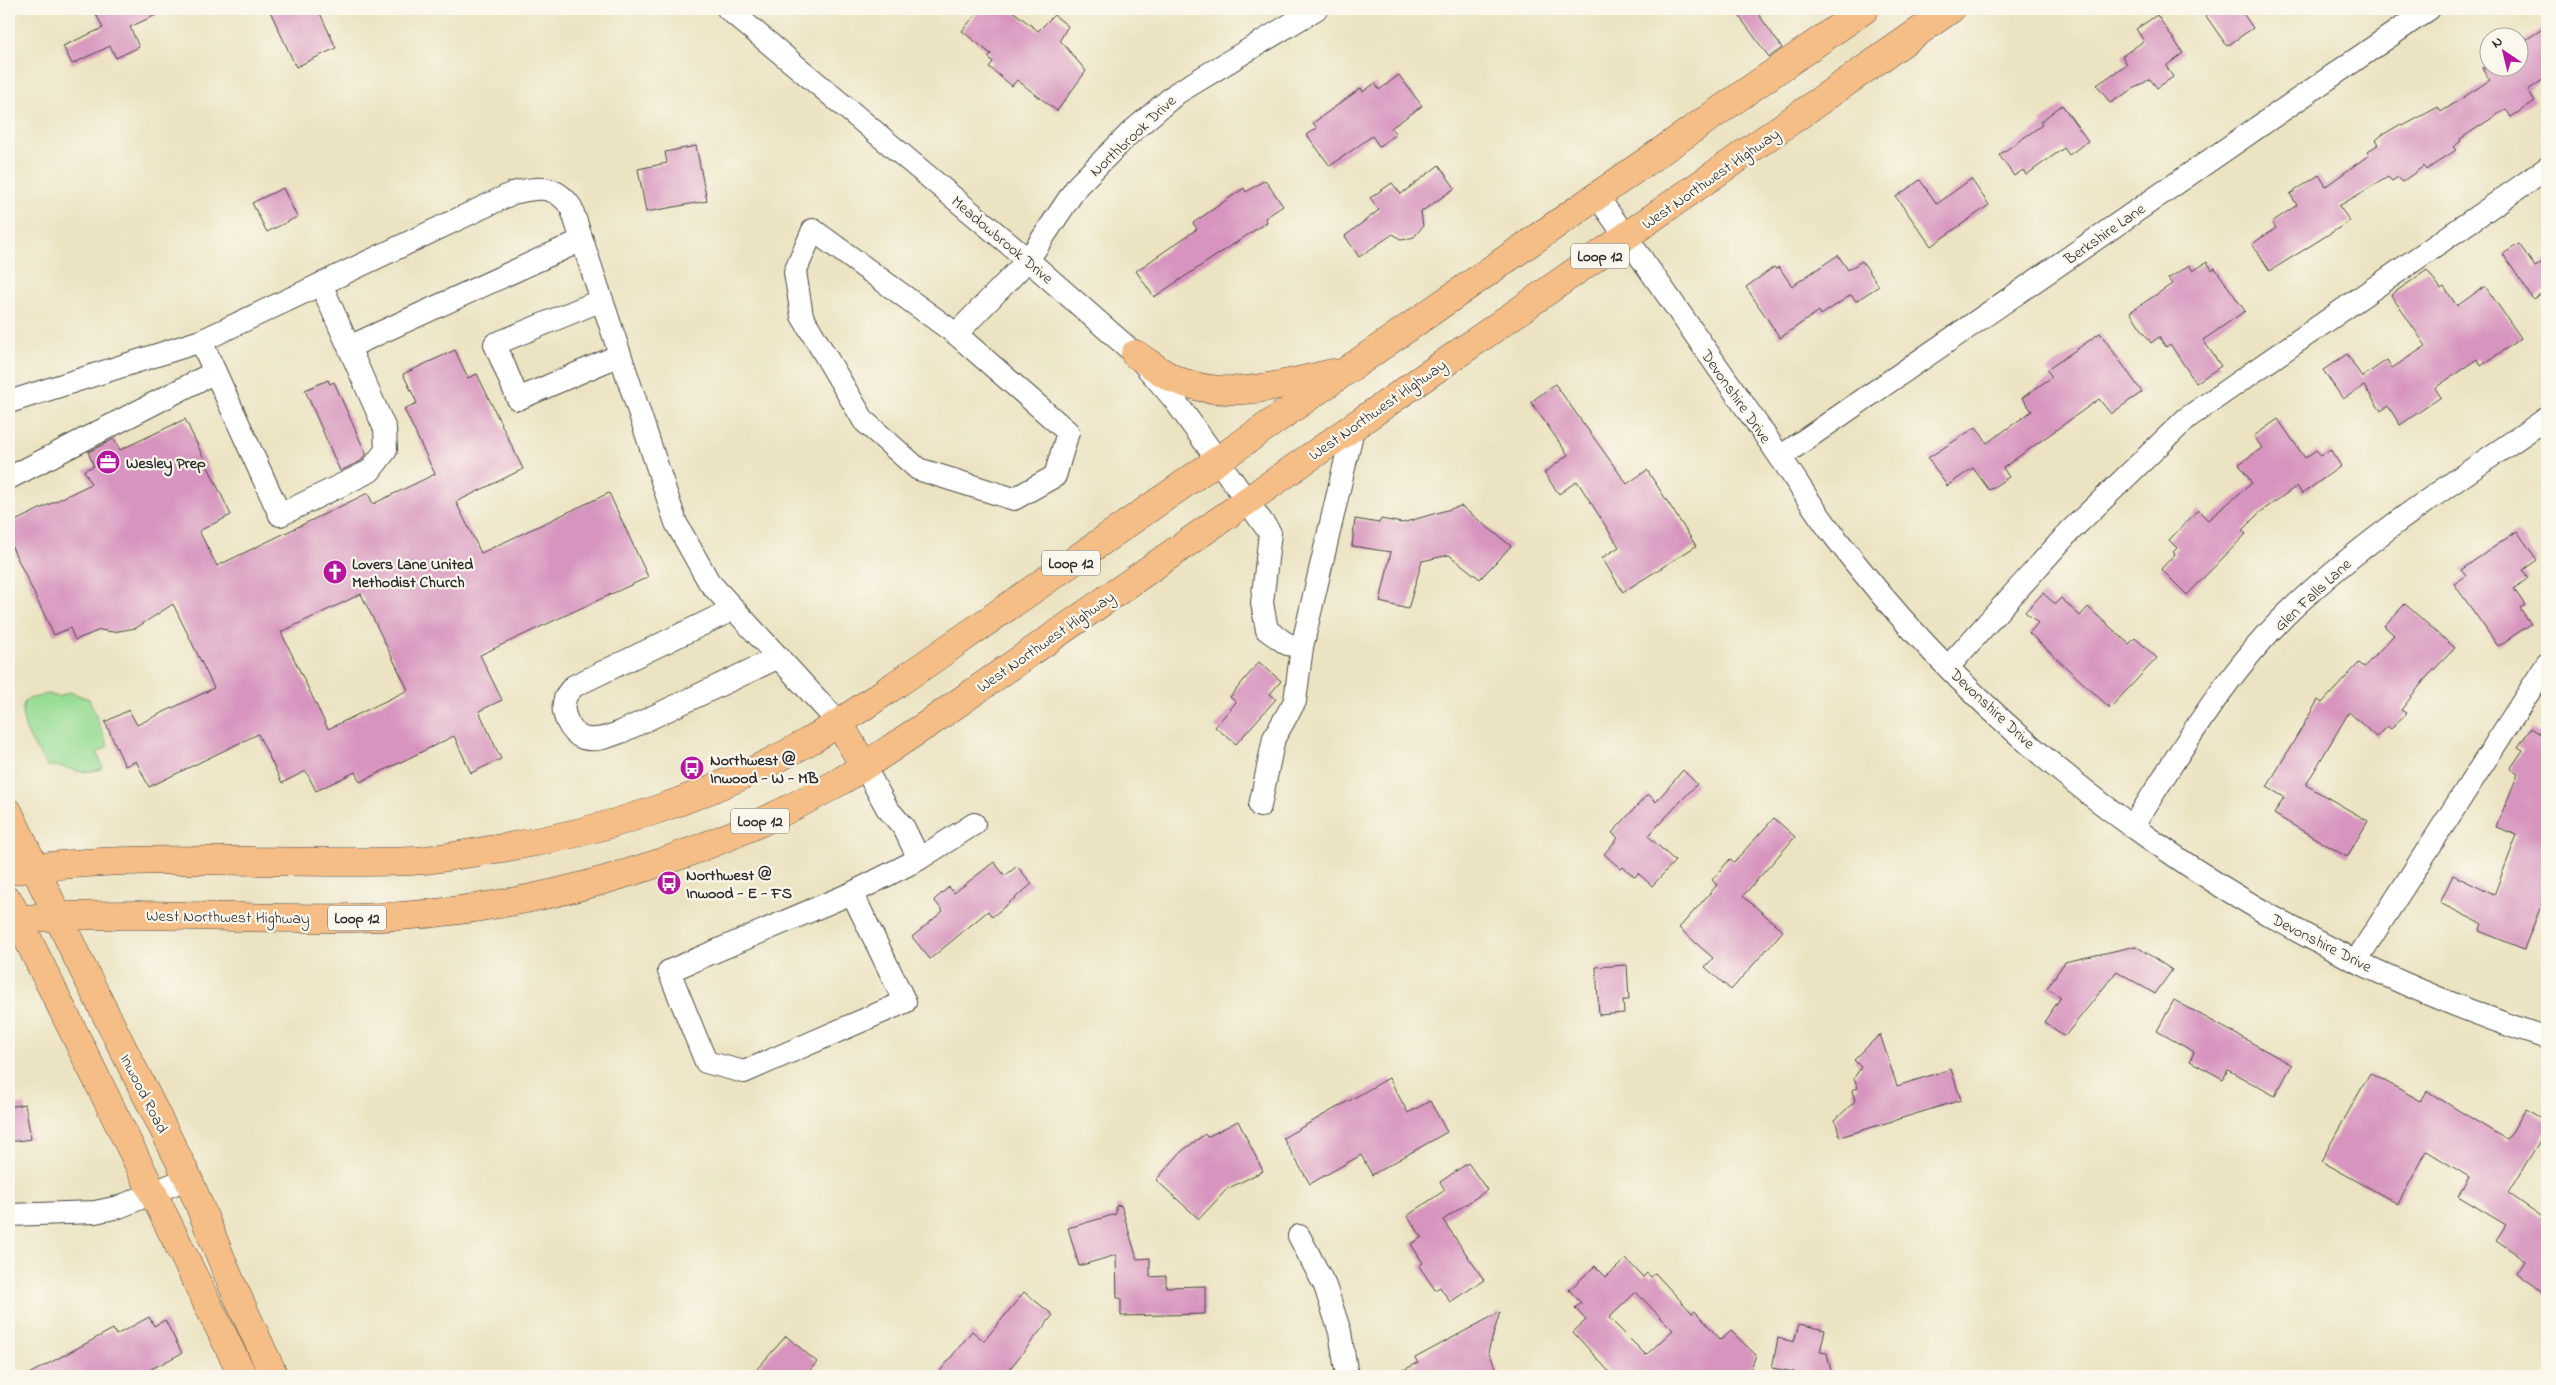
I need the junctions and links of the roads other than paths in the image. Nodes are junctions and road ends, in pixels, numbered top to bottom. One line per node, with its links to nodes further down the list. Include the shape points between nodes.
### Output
1 (728, 9): 10 (street, Meadowbrook Drive)
2 (1316, 9): 10 (street, Northbrook Drive, via 1177,93 1130,133 1078,185)
3 (1865, 9): 7 (main road, Loop 12)
4 (1950, 9): 8 (main road, West Northwest Highway / Loop 12)
5 (2429, 9): 23 (street, Berkshire Lane)
6 (2547, 168): 31 (street, via 2187,418 2069,532)
7 (1596, 195): 8 (street, Devonshire Drive); 18 (main road, Loop 12)
8 (1627, 238): 22 (main road, West Northwest Highway / Loop 12); 23 (street, Devonshire Drive)
9 (582, 240): 11 (street, via 571,207 564,197 534,188 513,193); 12 (street); 15 (street)
10 (1028, 260): 13 (street, Northbrook Drive); 16 (street, Meadowbrook Drive)
11 (321, 284): 14 (street); 15 (street)
12 (602, 300): 17 (street); 17 (street, via 495,344 518,399)
13 (956, 334): 13 (street, via 821,236 814,230 795,272 802,316 864,421 918,469 1014,499 1055,476 1068,432)
14 (201, 341): 19 (street); 20 (street)
15 (349, 347): 19 (street, via 385,429 386,450 370,471 280,515)
16 (1135, 354): 18 (main road, via 1174,379 1235,392); 24 (street, Meadowbrook Drive)
17 (620, 355): 27 (street, via 676,523 709,582)
18 (1347, 370): 24 (main road, Loop 12)
19 (215, 372): 25 (street)
20 (9, 402)
21 (2547, 418): 37 (street, Glen Falls Lane, via 2400,520 2294,607 2244,663 2198,725)
22 (1354, 425): 26 (main road, West Northwest Highway / Loop 12); 28 (street)
23 (1780, 457): 31 (street, Devonshire Drive, via 1831,532)
24 (1219, 459): 26 (street, Meadowbrook Drive); 32 (main road, Loop 12)
25 (9, 478)
26 (1246, 500): 28 (street, Meadowbrook Drive, via 1270,533 1262,603 1267,630 1287,644); 33 (main road, West Northwest Highway / Loop 12)
27 (734, 609): 29 (street); 29 (street, via 574,686 565,699 565,714 571,729 584,738 601,739 622,732)
28 (1302, 647): 34 (street, via 1294,701 1274,738)
29 (778, 658): 32 (street)
30 (2547, 664): 43 (street)
31 (1948, 667): 37 (street, Devonshire Drive, via 2072,780)
32 (839, 723): 33 (main road); 39 (main road, Loop 12, via 765,764 673,803 585,832 534,843 415,861 147,860)
33 (864, 766): 38 (street, via 887,808 904,828); 42 (main road, West Northwest Highway / Loop 12, via 800,802 678,855 586,886 508,902 428,913 357,918)
34 (1260, 806)
35 (9, 813): 39 (main road, Inwood Road)
36 (974, 824): 38 (street)
37 (2133, 826): 43 (street, Devonshire Drive, via 2279,921)
38 (919, 859): 40 (street)
39 (21, 869): 42 (main road, Inwood Road)
40 (852, 893): 40 (street, via 905,1002 744,1072 706,1062 669,970)
41 (12, 914): 42 (main road, West Northwest Highway / Loop 12); 46 (main road)
42 (57, 916): 45 (main road, Inwood Road)
43 (2356, 961): 44 (street, Devonshire Drive, via 2446,1001)
44 (2547, 1038)
45 (188, 1178): 46 (street); 50 (main road, Inwood Road)
46 (154, 1194): 47 (street, via 95,1212); 49 (main road)
47 (9, 1214)
48 (1299, 1236): 51 (street, via 1325,1286 1340,1332)
49 (243, 1376)
50 (274, 1376)
51 (1346, 1376)

